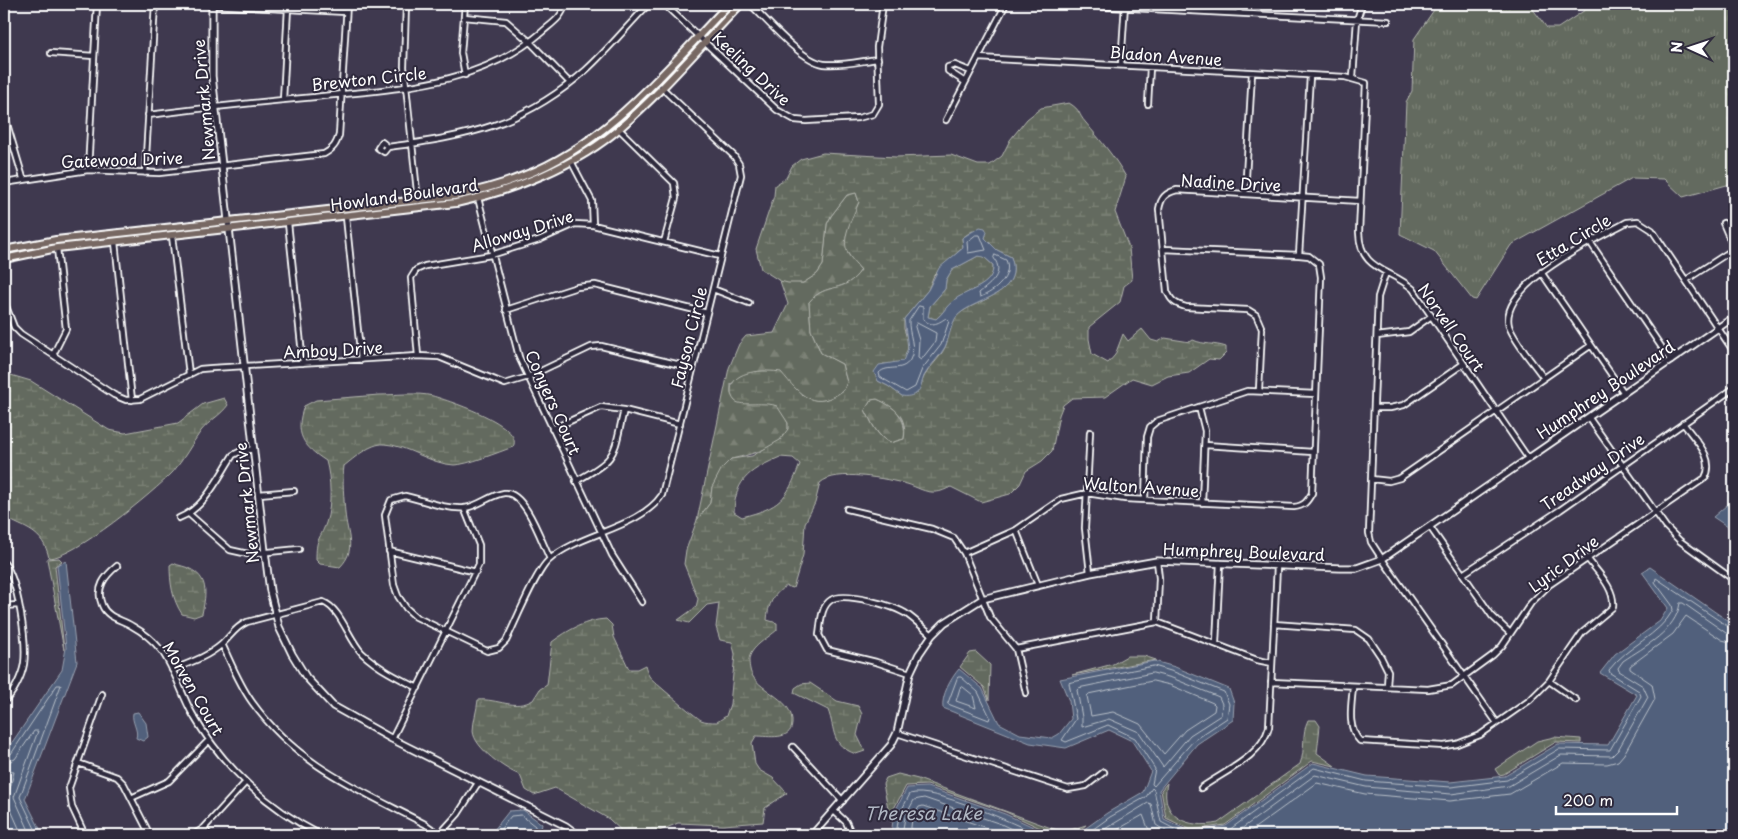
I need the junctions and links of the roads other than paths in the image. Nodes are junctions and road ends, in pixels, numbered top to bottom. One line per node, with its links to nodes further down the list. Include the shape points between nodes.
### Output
1 (97, 4): 32 (street)
2 (155, 4): 52 (street)
3 (212, 4): 22 (street); 49 (street, Newmark Drive, via 210,58)
4 (347, 4): 23 (street, Gatewood Drive)
5 (406, 4): 44 (street, via 403,44)
6 (465, 4): 25 (street)
7 (565, 4): 30 (street, Brewton Circle, via 558,18)
8 (649, 4): 43 (street)
9 (664, 4): 28 (street, Keeling Drive)
10 (729, 4): 28 (main road, Howland Boulevard)
11 (741, 4): 29 (main road, Howland Boulevard)
12 (750, 4): 34 (street, via 815,61 825,64)
13 (841, 4): 14 (street)
14 (859, 4)
15 (883, 4): 34 (street, Keeling Drive)
16 (1006, 4): 33 (street)
17 (1054, 4): 20 (street)
18 (1239, 4): 24 (street)
19 (1362, 4): 26 (street)
20 (1125, 6): 21 (street); 35 (street)
21 (1182, 7): 24 (street)
22 (288, 8): 23 (street); 47 (street)
23 (346, 12): 46 (street, Gatewood Drive)
24 (1239, 13): 26 (street)
25 (464, 17): 30 (street, via 506,21); 39 (street, via 461,53)
26 (1357, 20): 27 (street); 41 (street)
27 (1388, 21)
28 (698, 36): 29 (street, Keeling Drive); 51 (main road, Howland Boulevard)
29 (705, 41): 34 (street, Keeling Drive, via 777,110 795,120 858,118 873,114 879,104); 45 (main road, Howland Boulevard)
30 (530, 42): 39 (street, Brewton Circle); 43 (street)
31 (51, 53): 32 (street)
32 (94, 56): 62 (street)
33 (978, 58): 35 (street, Bladon Avenue); 37 (street)
34 (878, 60)
35 (1121, 65): 36 (street, Bladon Avenue)
36 (1150, 67): 38 (street, Bladon Avenue); 48 (street)
37 (970, 72): 42 (street); 42 (street, via 955,65 948,67 948,71)
38 (1252, 73): 40 (street, Bladon Avenue); 66 (street)
39 (465, 75): 44 (street, Brewton Circle)
40 (1310, 76): 41 (street, Bladon Avenue); 68 (street)
41 (1353, 77): 70 (street, Norvell Court, via 1366,83)
42 (965, 82): 53 (street)
43 (570, 83): 58 (street, via 536,106 491,127 452,138)
44 (406, 87): 46 (street, Brewton Circle); 58 (street)
45 (661, 87): 56 (main road, Howland Boulevard); 88 (street, Fayson Circle, via 739,164 740,175)
46 (341, 94): 47 (street, Brewton Circle); 61 (street, Gatewood Drive, via 339,135 330,151)
47 (283, 100): 49 (street, Brewton Circle)
48 (1148, 104)
49 (216, 107): 52 (street, Brewton Circle); 61 (street, Newmark Drive)
50 (4, 114): 54 (street)
51 (622, 114): 55 (main road, Howland Boulevard); 56 (main road)
52 (148, 115): 63 (street)
53 (946, 120)
54 (5, 123): 64 (street)
55 (609, 125): 57 (main road); 69 (main road, Howland Boulevard, via 567,154 524,176 468,192)
56 (620, 129): 57 (main road, Howland Boulevard); 80 (street, via 674,183 676,198)
57 (608, 137): 60 (main road, Howland Boulevard)
58 (412, 144): 59 (street); 69 (street)
59 (388, 147)
60 (571, 161): 67 (main road, Howland Boulevard, via 512,188); 76 (street, via 592,201)
61 (222, 164): 63 (street, Gatewood Drive); 73 (street, Newmark Drive)
62 (88, 170): 63 (street, Gatewood Drive); 64 (street, Gatewood Drive)
63 (145, 173)
64 (23, 178): 65 (street, Gatewood Drive)
65 (4, 183)
66 (1245, 194): 68 (street, Nadine Drive); 83 (street, Nadine Drive, via 1177,190 1165,195 1159,209)
67 (478, 198): 71 (main road, Howland Boulevard); 86 (street, Conyers Court)
68 (1303, 198): 70 (street, Nadine Drive); 87 (street)
69 (418, 200): 71 (street); 73 (main road, Howland Boulevard)
70 (1360, 201): 90 (street, Norvell Court, via 1360,246 1364,258)
71 (419, 208): 72 (main road, Howland Boulevard)
72 (346, 216): 74 (main road, Howland Boulevard); 107 (street)
73 (228, 221): 77 (street, Newmark Drive); 85 (main road, Howland Boulevard, via 56,240)
74 (288, 223): 77 (main road, Howland Boulevard); 109 (street)
75 (1722, 223): 84 (street)
76 (593, 225): 80 (street, Alloway Drive); 86 (street, Alloway Drive, via 575,224 539,240)
77 (229, 229): 78 (main road, Howland Boulevard); 111 (street, Newmark Drive)
78 (172, 236): 79 (main road, Howland Boulevard); 113 (street)
79 (115, 242): 82 (main road, Howland Boulevard); 120 (street)
80 (664, 242): 88 (street, Alloway Drive)
81 (1590, 242): 91 (street, Etta Circle); 92 (street, Etta Circle, via 1627,222 1638,221 1652,230); 108 (street)
82 (58, 248): 89 (main road, Howland Boulevard); 105 (street, via 66,329)
83 (1163, 249): 87 (street); 117 (street, Nadine Drive, via 1167,291 1170,299 1178,305 1248,310 1260,320)
84 (1734, 249): 92 (street)
85 (4, 250)
86 (491, 255): 96 (street, Conyers Court); 106 (street, Alloway Drive, via 416,270 410,285)
87 (1299, 255): 119 (street, via 1315,260 1321,268)
88 (720, 256): 93 (street, Fayson Circle)
89 (4, 259)
90 (1386, 272): 99 (street, Norvell Court, via 1413,289); 102 (street, via 1378,297)
91 (1541, 272): 103 (street); 115 (street, Etta Circle, via 1516,300 1509,316 1509,326)
92 (1686, 280): 101 (street, Etta Circle)
93 (712, 289): 95 (street); 97 (street, Fayson Circle)
94 (4, 301): 98 (street)
95 (749, 303)
96 (506, 310): 97 (street, via 584,285); 114 (street, Conyers Court)
97 (707, 313): 112 (street, Fayson Circle)
98 (6, 317): 105 (street, via 21,334)
99 (1430, 317): 102 (street, via 1409,332); 110 (street, Norvell Court)
100 (1734, 317): 101 (street, Humphrey Boulevard)
101 (1718, 328): 104 (street, Etta Circle); 108 (street, Humphrey Boulevard)
102 (1377, 336): 122 (street)
103 (1590, 346): 115 (street); 118 (street)
104 (1734, 352)
105 (53, 355): 120 (street, via 114,395)
106 (418, 356): 107 (street, Amboy Drive); 114 (street, Amboy Drive, via 439,356 505,384)
107 (361, 360): 109 (street, Amboy Drive)
108 (1671, 361): 118 (street, Humphrey Boulevard)
109 (303, 363): 111 (street, Amboy Drive)
110 (1463, 364): 122 (street, via 1404,405); 124 (street, Norvell Court)
111 (245, 366): 113 (street, Amboy Drive, via 200,369); 131 (street, Newmark Drive)
112 (693, 368): 114 (street, Amboy Drive, via 601,346 590,347); 127 (street, Fayson Circle)
113 (190, 374): 120 (street, Amboy Drive, via 147,397)
114 (528, 377): 128 (street, Conyers Court)
115 (1544, 378): 124 (street)
116 (1734, 388): 126 (street, Treadway Drive)
117 (1259, 390): 119 (street); 121 (street, via 1246,391)
118 (1624, 393): 125 (street, Humphrey Boulevard)
119 (1316, 394): 132 (street)
120 (132, 400)
121 (1198, 407): 130 (street, via 1203,420); 140 (street, via 1157,421 1150,427)
122 (1374, 408): 135 (street)
123 (624, 410): 127 (street); 128 (street, via 601,407); 136 (street, via 608,462)
124 (1496, 410): 133 (street, Norvell Court); 135 (street, via 1400,478)
125 (1589, 418): 133 (street, Humphrey Boulevard); 134 (street)
126 (1683, 423): 134 (street, Treadway Drive); 144 (street, Lyric Drive, via 1706,454 1709,470 1704,478)
127 (680, 424): 149 (street, Fayson Circle, via 665,485 656,503)
128 (552, 429): 136 (street, Conyers Court)
129 (1090, 432): 138 (street)
130 (1205, 445): 132 (street); 141 (street)
131 (254, 449): 139 (street, Newmark Drive); 145 (street, via 233,455 204,500)
132 (1313, 452): 141 (street, Walton Avenue, via 1312,493 1302,506)
133 (1528, 458): 147 (street, Humphrey Boulevard)
134 (1622, 464): 144 (street); 164 (street, Treadway Drive, via 1560,510)
135 (1371, 479): 156 (street, via 1369,533)
136 (576, 481): 149 (street, Conyers Court)
137 (294, 491): 139 (street)
138 (1087, 493): 140 (street, Walton Avenue); 148 (street, Walton Avenue, via 1055,502); 163 (street, via 1085,528)
139 (259, 494): 152 (street, Newmark Drive)
140 (1144, 500): 141 (street, Walton Avenue)
141 (1202, 503)
142 (464, 508): 151 (street, Fayson Circle, via 405,496 392,500 385,515); 155 (street, via 504,493 512,494 525,507); 162 (street, via 479,545)
143 (847, 509): 153 (street, via 944,533 954,538)
144 (1655, 513): 154 (street, Lyric Drive); 165 (street, via 1680,541)
145 (189, 514): 146 (street); 152 (street, via 230,550 248,554)
146 (179, 518)
147 (1430, 527): 156 (street, Humphrey Boulevard); 164 (street)
148 (1016, 530): 153 (street, Walton Avenue); 166 (street)
149 (601, 533): 155 (street, Fayson Circle); 168 (street, Conyers Court)
150 (299, 548): 152 (street)
151 (389, 551): 162 (street); 174 (street, Fayson Circle, via 394,585 406,608 416,617)
152 (265, 552): 171 (street, Newmark Drive)
153 (964, 553): 167 (street)
154 (1587, 558): 175 (street, Lyric Drive, via 1549,585 1531,603); 184 (street, via 1614,597 1613,607 1582,634)
155 (550, 559): 174 (street, Fayson Circle, via 539,574 506,641 499,648 486,651)
156 (1382, 559): 161 (street, Humphrey Boulevard, via 1357,568); 183 (street)
157 (1156, 561): 159 (street, Humphrey Boulevard); 163 (street, Humphrey Boulevard); 172 (street, via 1159,578)
158 (4, 563): 169 (street, via 11,574)
159 (1220, 563): 161 (street, Humphrey Boulevard); 177 (street)
160 (117, 566): 181 (street, Morven Court, via 100,588 101,604 112,617 153,641)
161 (1276, 566): 173 (street)
162 (476, 572): 174 (street)
163 (1090, 573): 166 (street, Humphrey Boulevard)
164 (1463, 574): 175 (street, via 1492,616)
165 (1734, 580)
166 (1038, 585): 167 (street, Humphrey Boulevard)
167 (982, 599): 176 (street, Humphrey Boulevard, via 956,613); 179 (street, via 990,617)
168 (642, 602)
169 (18, 605): 170 (street); 192 (street, via 24,664 19,679)
170 (4, 606)
171 (275, 613): 178 (street, via 238,626); 188 (street, via 314,602 330,605 362,652 381,668); 196 (street, Newmark Drive, via 292,654 321,694 333,706)
172 (1157, 622): 177 (street); 179 (street)
173 (1274, 624): 180 (street); 187 (street, via 1356,630 1369,639 1381,657 1388,671)
174 (446, 632): 188 (street)
175 (1510, 634): 183 (street, Lyric Drive, via 1502,646)
176 (932, 635): 182 (street, Humphrey Boulevard); 182 (street, via 907,614 865,600 840,596 824,608 818,635 827,650)
177 (1216, 643): 180 (street)
178 (222, 644): 181 (street, via 205,656); 212 (street, via 251,700 274,730 328,775 426,824)
179 (1016, 649): 189 (street)
180 (1272, 663): 185 (street)
181 (172, 670): 195 (street, Morven Court)
182 (910, 673): 194 (street, Humphrey Boulevard)
183 (1463, 677): 187 (street, Lyric Drive, via 1439,689); 193 (street)
184 (1549, 681): 191 (street); 193 (street, via 1530,700)
185 (1271, 682): 186 (street, Lyric Drive); 202 (street, via 1269,726 1261,746)
186 (1353, 686): 187 (street, Lyric Drive); 193 (street, via 1351,725 1353,734 1360,741 1444,746 1470,740)
187 (1387, 686)
188 (418, 688): 196 (street)
189 (1026, 693)
190 (102, 694): 198 (street)
191 (1576, 700)
192 (4, 701)
193 (1496, 723)
194 (897, 733): 199 (street, via 1068,789 1086,786); 204 (street, Humphrey Boulevard, via 881,758)
195 (208, 740): 201 (street, Morven Court); 203 (street, via 168,781)
196 (392, 740): 200 (street, Newmark Drive)
197 (792, 747): 204 (street)
198 (78, 763): 203 (street, via 117,777); 207 (street, via 69,798)
199 (1104, 772)
200 (478, 782): 212 (street, via 458,814); 213 (street, Newmark Drive)
201 (245, 783): 206 (street); 211 (street, Morven Court)
202 (1201, 788)
203 (131, 798): 208 (street)
204 (843, 801): 205 (street, Humphrey Boulevard)
205 (834, 811): 214 (street, Humphrey Boulevard); 215 (street, via 846,822)
206 (204, 828): 209 (street); 210 (street)
207 (85, 835)
208 (150, 835)
209 (193, 835)
210 (209, 835)
211 (321, 835)
212 (439, 835)
213 (578, 835)
214 (812, 835)
215 (852, 835)

